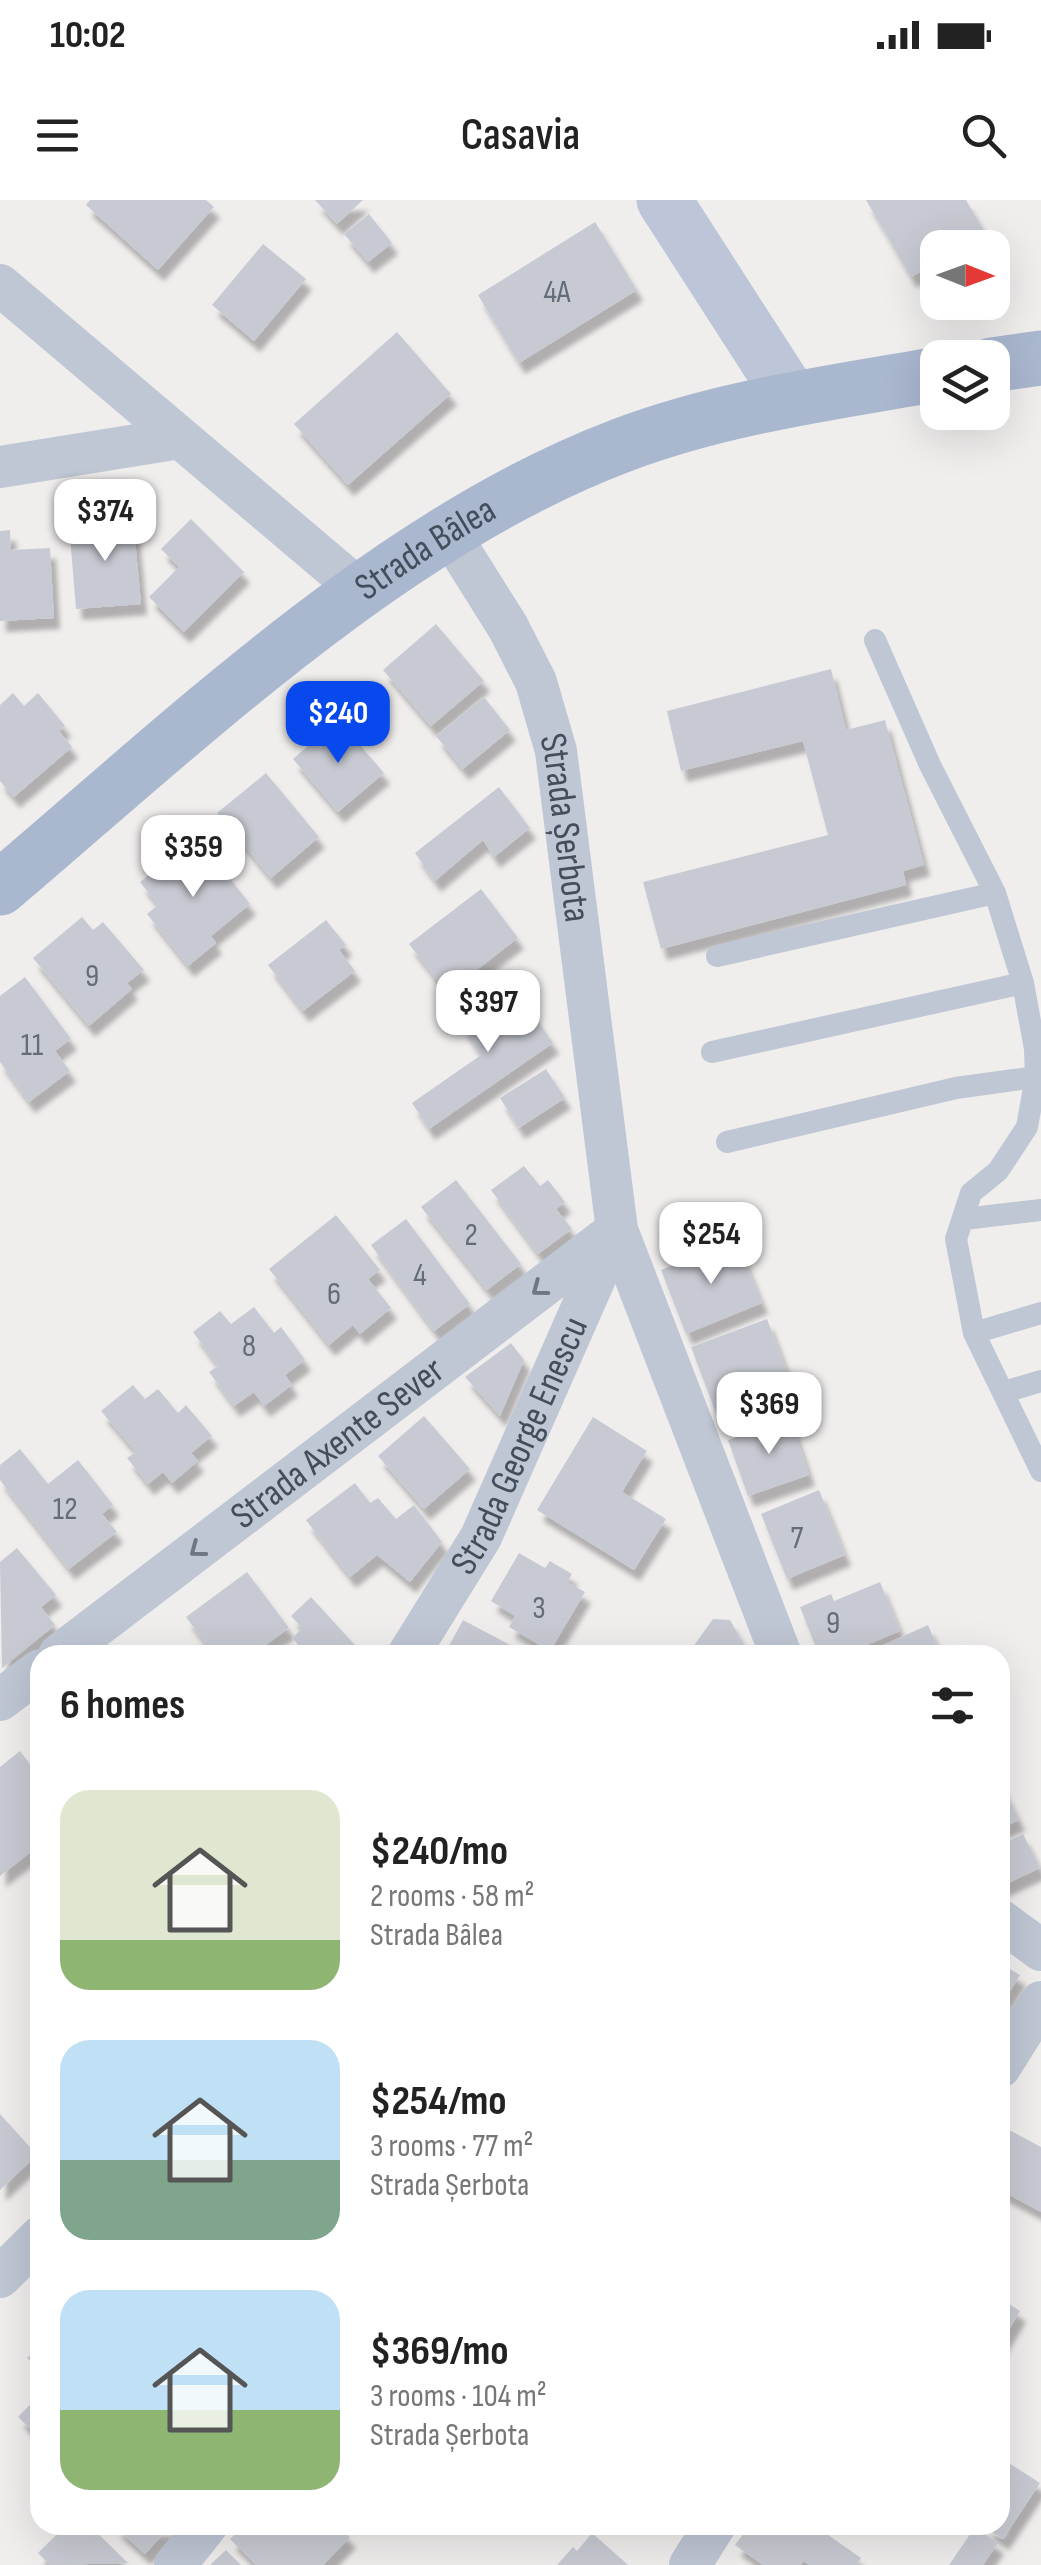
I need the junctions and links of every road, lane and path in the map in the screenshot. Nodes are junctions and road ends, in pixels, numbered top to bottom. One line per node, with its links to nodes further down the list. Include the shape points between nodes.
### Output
1 (664, 200): 6 (street)
2 (0, 286): 7 (street)
3 (1041, 358): 4 (main road)
4 (1010, 362)
5 (920, 377): 6 (main road, Strada Bâlea)
6 (792, 400): 9 (main road, Strada Bâlea, via 618,446)
7 (180, 438): 8 (street); 10 (street)
8 (0, 467)
9 (449, 533): 10 (main road, Strada Bâlea); 21 (street, Strada Șerbota, via 536,682 556,751)
10 (361, 591): 12 (main road, Strada Bâlea)
11 (876, 640): 13 (lane)
12 (0, 888)
13 (995, 893): 14 (lane); 15 (lane)
14 (717, 956)
15 (1023, 983): 16 (lane); 17 (lane)
16 (712, 1052)
17 (1036, 1077): 18 (lane, via 956,1088); 20 (lane, via 1027,1127 998,1171 972,1193)
18 (727, 1142)
19 (1041, 1210): 20 (lane)
20 (964, 1219): 23 (lane, via 956,1239)
21 (616, 1230): 27 (street, Strada Axente Sever, one-way to 27); 28 (street, Strada George Enescu, via 481,1537); 29 (street, Strada Șerbota)
22 (1041, 1313): 23 (lane)
23 (974, 1333): 25 (lane)
24 (1041, 1381): 25 (lane)
25 (1004, 1392): 26 (lane)
26 (1041, 1470)
27 (73, 1645)
28 (414, 1645)
29 (777, 1645)
30 (30, 1678): 31 (street)
31 (0, 1700)
32 (1010, 1927): 33 (street)
33 (1041, 1950)
34 (1041, 2002): 35 (street)
35 (1010, 2051)
36 (30, 2247): 37 (street)
37 (0, 2276)
38 (198, 2535): 40 (street)
39 (709, 2535): 41 (street)
40 (175, 2565)
41 (690, 2565)

